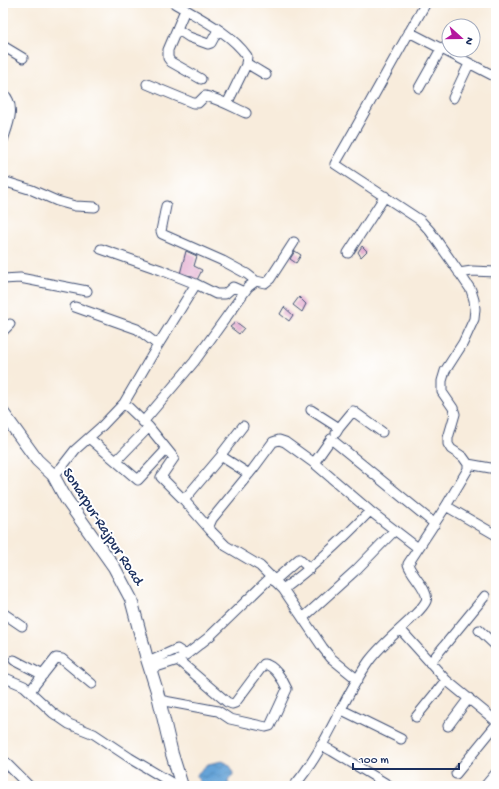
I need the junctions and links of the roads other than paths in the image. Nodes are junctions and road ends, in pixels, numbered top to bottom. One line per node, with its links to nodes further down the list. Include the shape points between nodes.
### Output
1 (174, 3): 3 (street)
2 (426, 3): 6 (street)
3 (185, 10): 4 (street); 5 (street)
4 (176, 30): 5 (street, via 208,44); 15 (street, via 168,50 168,58)
5 (218, 30): 11 (street, via 242,50 247,56)
6 (409, 32): 8 (street); 24 (street, via 335,164)
7 (3, 46): 9 (street)
8 (441, 49): 17 (street)
9 (23, 58)
10 (458, 58): 12 (street)
11 (246, 63): 13 (street); 20 (street)
12 (469, 64): 14 (street); 19 (street)
13 (266, 75)
14 (496, 77)
15 (200, 79)
16 (147, 84): 20 (street, via 192,103 198,103 205,96)
17 (419, 88)
18 (3, 94): 22 (street, via 7,97 11,111)
19 (452, 98)
20 (227, 104): 21 (street)
21 (246, 113)
22 (3, 140)
23 (3, 181): 25 (street, via 75,206)
24 (385, 196): 29 (street); 31 (street, via 420,220)
25 (95, 206)
26 (166, 206): 33 (street, via 160,231 162,234 223,261)
27 (294, 242): 33 (street, via 270,279 265,283)
28 (101, 249): 34 (street)
29 (348, 253)
30 (496, 272): 31 (street, via 472,270)
31 (459, 273): 54 (street, via 470,290 475,309 474,319 463,343 445,371 442,392 455,414 448,444)
32 (3, 279): 35 (street, via 20,278)
33 (256, 281): 36 (street)
34 (196, 284): 36 (street, via 216,294 225,294 233,287); 40 (street)
35 (87, 291)
36 (244, 292): 44 (street)
37 (75, 307): 40 (street, via 137,329)
38 (10, 324): 39 (street)
39 (3, 331)
40 (158, 345): 41 (street)
41 (124, 403): 44 (street); 48 (street)
42 (311, 410): 46 (street)
43 (3, 414): 57 (main road, Sonarpur-Rajpur Road, via 37,460)
44 (146, 425): 50 (street); 52 (street)
45 (243, 426): 51 (street)
46 (339, 428): 47 (street, via 353,411); 49 (street)
47 (382, 432)
48 (89, 438): 52 (street); 57 (street)
49 (332, 439): 53 (street); 61 (street)
50 (166, 450): 52 (street, via 138,480); 58 (street, via 174,458 161,476)
51 (222, 455): 56 (street); 58 (street)
52 (116, 461)
53 (314, 463): 56 (street, via 279,440 273,442); 60 (street)
54 (468, 464): 55 (street); 59 (street, via 464,477)
55 (496, 469)
56 (249, 474): 63 (street, via 212,519 209,526)
57 (53, 475): 78 (main road, Sonarpur-Rajpur Road, via 66,499 114,567 131,599)
58 (184, 500): 63 (street)
59 (446, 506): 61 (street); 64 (street)
60 (370, 511): 62 (street); 66 (street)
61 (435, 524): 65 (street)
62 (394, 530): 65 (street); 71 (street, via 356,570)
63 (211, 531): 67 (street, via 226,546 260,566)
64 (496, 535)
65 (418, 548): 73 (street, via 408,564 427,596 426,602)
66 (310, 569): 67 (street, via 299,559); 68 (street)
67 (272, 579): 68 (street); 78 (street, via 186,655 177,649)
68 (283, 589): 71 (street)
69 (485, 596): 77 (street)
70 (3, 613): 72 (street)
71 (303, 618): 81 (street, via 331,658)
72 (22, 626)
73 (400, 629): 77 (street); 81 (street, via 370,660)
74 (479, 630): 75 (street)
75 (496, 646)
76 (14, 660): 79 (street)
77 (430, 662): 82 (street)
78 (149, 665): 86 (main road, Sonarpur-Rajpur Road); 86 (street, via 178,660 232,704 264,664 271,666 287,689 270,726 266,727 230,719 218,711)
79 (43, 675): 83 (street, via 56,658 59,658); 84 (street)
80 (3, 677): 84 (street)
81 (358, 680): 87 (street)
82 (446, 680): 85 (street); 88 (street)
83 (92, 684)
84 (30, 691): 98 (street, via 69,724 94,734)
85 (468, 698): 89 (street); 91 (street)
86 (159, 700): 99 (main road, Sonarpur-Rajpur Road)
87 (342, 710): 92 (street); 93 (street)
88 (416, 716)
89 (496, 721)
90 (496, 725): 96 (street)
91 (448, 726)
92 (401, 739)
93 (321, 745): 100 (street); 101 (street)
94 (4, 764): 97 (street)
95 (496, 773): 102 (street)
96 (456, 774)
97 (29, 786)
98 (178, 786)
99 (182, 786)
100 (294, 786)
101 (390, 786)
102 (485, 786)

